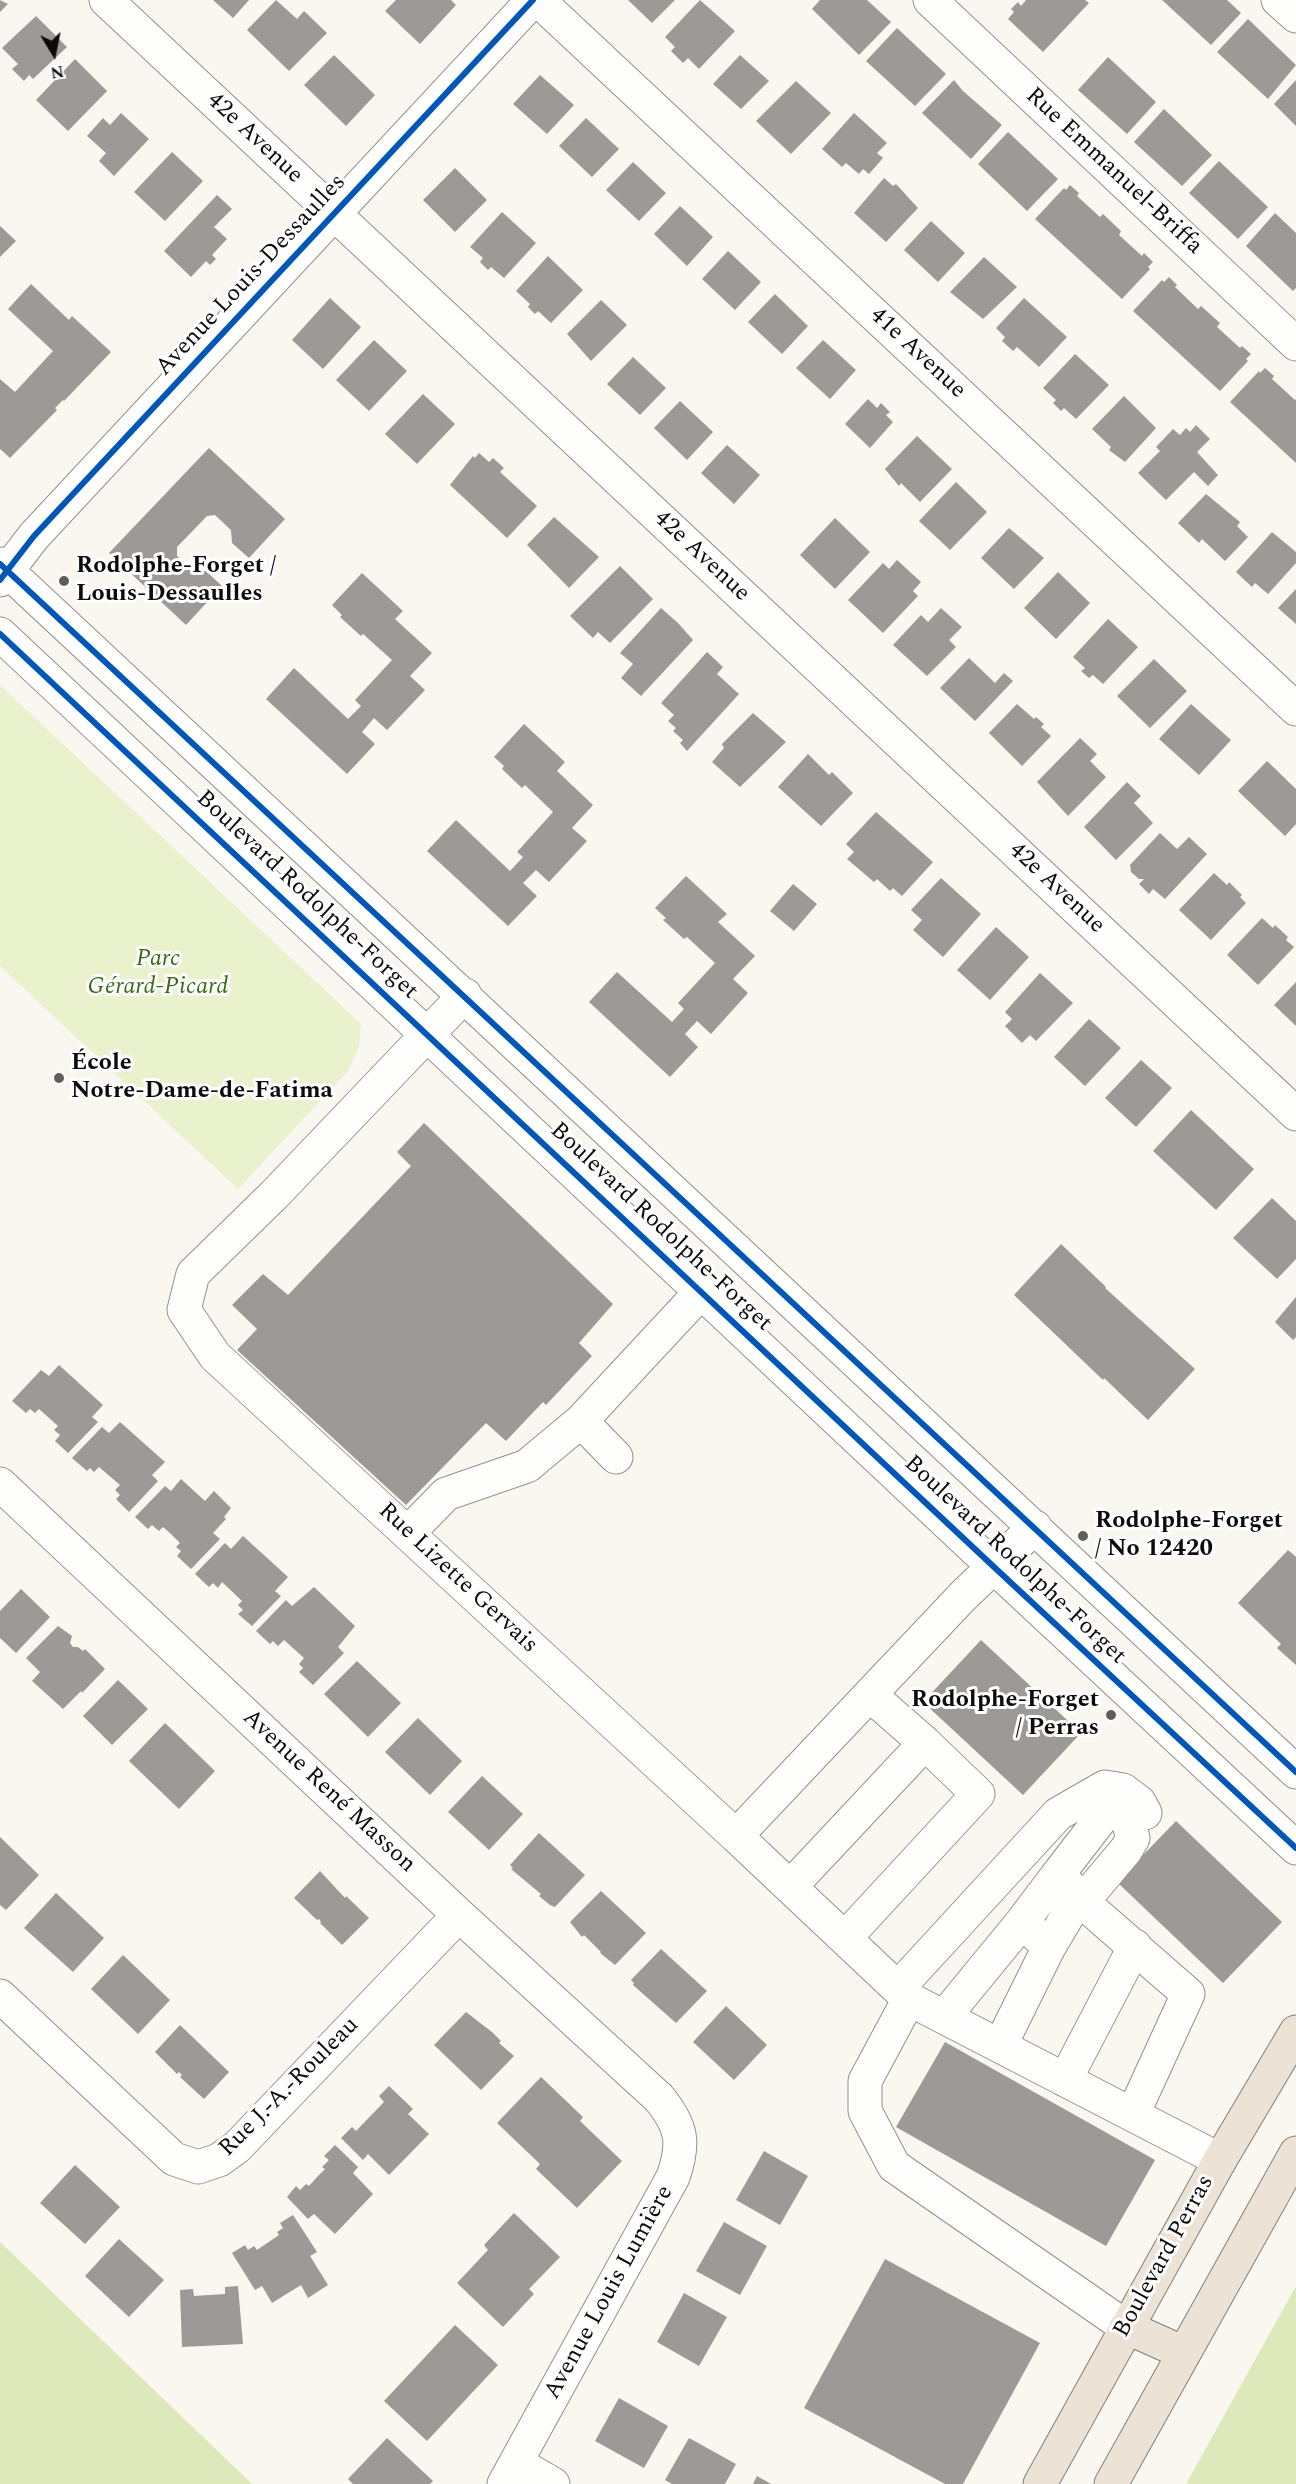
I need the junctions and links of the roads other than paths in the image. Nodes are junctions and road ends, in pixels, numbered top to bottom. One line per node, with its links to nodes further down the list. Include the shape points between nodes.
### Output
1 (106, 0): 7 (street, 42e Avenue)
2 (533, 0): 7 (street, Avenue Louis-Dessaulles)
3 (538, 0): 11 (street, 41e Avenue)
4 (1278, 0): 6 (street)
5 (948, 6): 8 (street, Rue Emmanuel-Briffa)
6 (1296, 16)
7 (335, 214): 9 (street, Avenue Louis-Dessaulles); 14 (street, 42e Avenue)
8 (1296, 344)
9 (2, 571): 12 (street, Boulevard Rodolphe-Forget)
10 (0, 634): 13 (street, Boulevard Rodolphe-Forget)
11 (1296, 709)
12 (465, 995): 13 (street, Rue Lizette Gervais); 19 (street, Boulevard Rodolphe-Forget)
13 (428, 1035): 15 (street, Boulevard Rodolphe-Forget); 20 (street, Rue Lizette Gervais, via 193,1274 184,1310 215,1356)
14 (1296, 1114)
15 (701, 1292): 16 (street); 21 (street, Boulevard Rodolphe-Forget)
16 (580, 1421): 17 (street); 20 (street, via 527,1466 446,1494)
17 (616, 1457)
18 (0, 1484): 29 (street, Avenue René Masson)
19 (1035, 1527): 21 (street); 24 (street, Boulevard Rodolphe-Forget)
20 (408, 1533): 25 (street, Rue Lizette Gervais)
21 (994, 1567): 22 (street); 26 (street, Boulevard Rodolphe-Forget)
22 (870, 1695): 23 (street); 25 (street)
23 (925, 1743): 28 (street); 31 (street, via 978,1794)
24 (1296, 1772)
25 (736, 1836): 28 (street, Rue Lizette Gervais)
26 (1296, 1848)
27 (1077, 1886): 30 (street); 32 (street); 33 (street); 34 (street, via 1107,1885 1150,1831 1139,1802 1123,1790 1105,1787 1058,1814)
28 (790, 1887): 31 (street, Rue Lizette Gervais)
29 (459, 1915): 35 (street, Rue J.-A.-Rouleau, via 237,2147 219,2160 198,2167 174,2159); 40 (street, Avenue René Masson)
30 (1022, 1922): 33 (street); 36 (street)
31 (844, 1938): 34 (street, Rue Lizette Gervais)
32 (1135, 1946): 39 (street); 41 (street, via 1188,1994)
33 (1049, 1947): 38 (street)
34 (904, 1994): 36 (street, Rue Lizette Gervais); 44 (street, via 865,2081 864,2111 894,2166)
35 (0, 1996)
36 (944, 2017): 38 (street, Rue Lizette Gervais)
37 (1296, 2032): 43 (main road, Boulevard Perras)
38 (1000, 2046): 39 (street, Rue Lizette Gervais)
39 (1065, 2080): 41 (street, Rue Lizette Gervais)
40 (659, 2098): 46 (street, Avenue Louis Lumière, via 680,2135 681,2155 673,2177)
41 (1133, 2114): 43 (street, Rue Lizette Gervais)
42 (1296, 2153): 45 (main road)
43 (1220, 2160): 44 (main road, Boulevard Perras)
44 (1126, 2327): 45 (main road); 48 (main road, Boulevard Perras)
45 (1184, 2353): 49 (main road)
46 (511, 2473): 47 (street)
47 (553, 2484)
48 (1040, 2484)
49 (1111, 2484)

